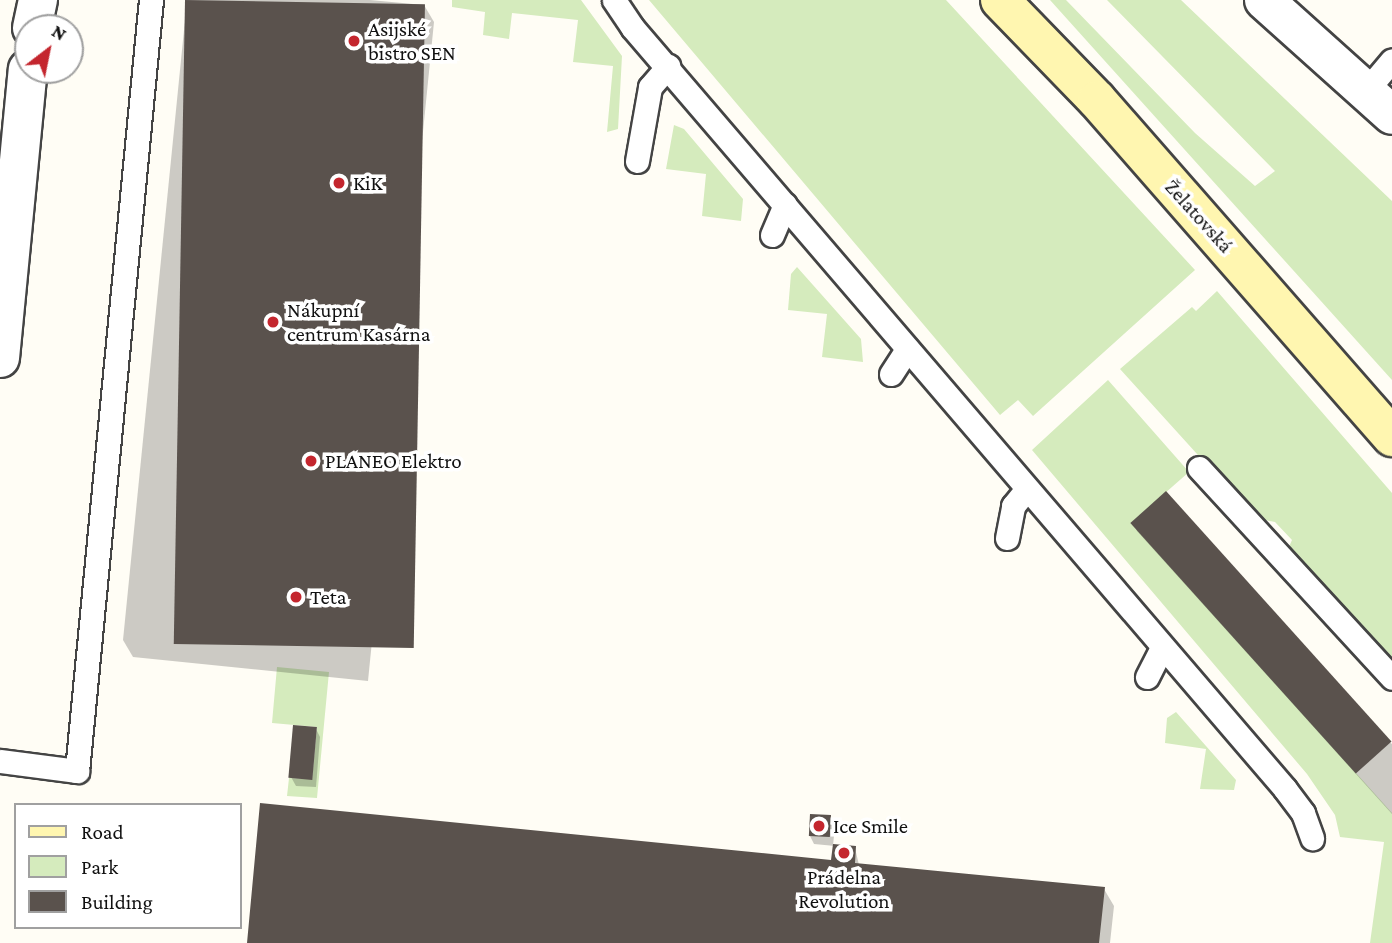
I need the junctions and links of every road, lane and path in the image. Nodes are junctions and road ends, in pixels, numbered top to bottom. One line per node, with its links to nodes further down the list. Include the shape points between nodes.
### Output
1 (151, 0): 22 (lane, via 77,771)
2 (614, 0): 6 (lane)
3 (1000, 0): 15 (main road, Želatovská, via 1106,111)
4 (1264, 0): 8 (street)
5 (1392, 60): 8 (lane)
6 (667, 66): 9 (lane, via 650,87); 10 (lane)
7 (27, 84): 13 (street)
8 (1379, 103)
9 (637, 162)
10 (785, 205): 11 (lane); 12 (lane)
11 (772, 235)
12 (907, 349): 14 (lane); 17 (lane)
13 (0, 358)
14 (891, 374)
15 (1392, 437)
16 (1199, 468): 21 (lane)
17 (1027, 489): 18 (lane, via 1013,506); 19 (lane)
18 (1007, 538)
19 (1161, 649): 20 (lane); 23 (lane, via 1285,789 1303,813)
20 (1147, 677)
21 (1392, 678)
22 (0, 761)
23 (1312, 838)

